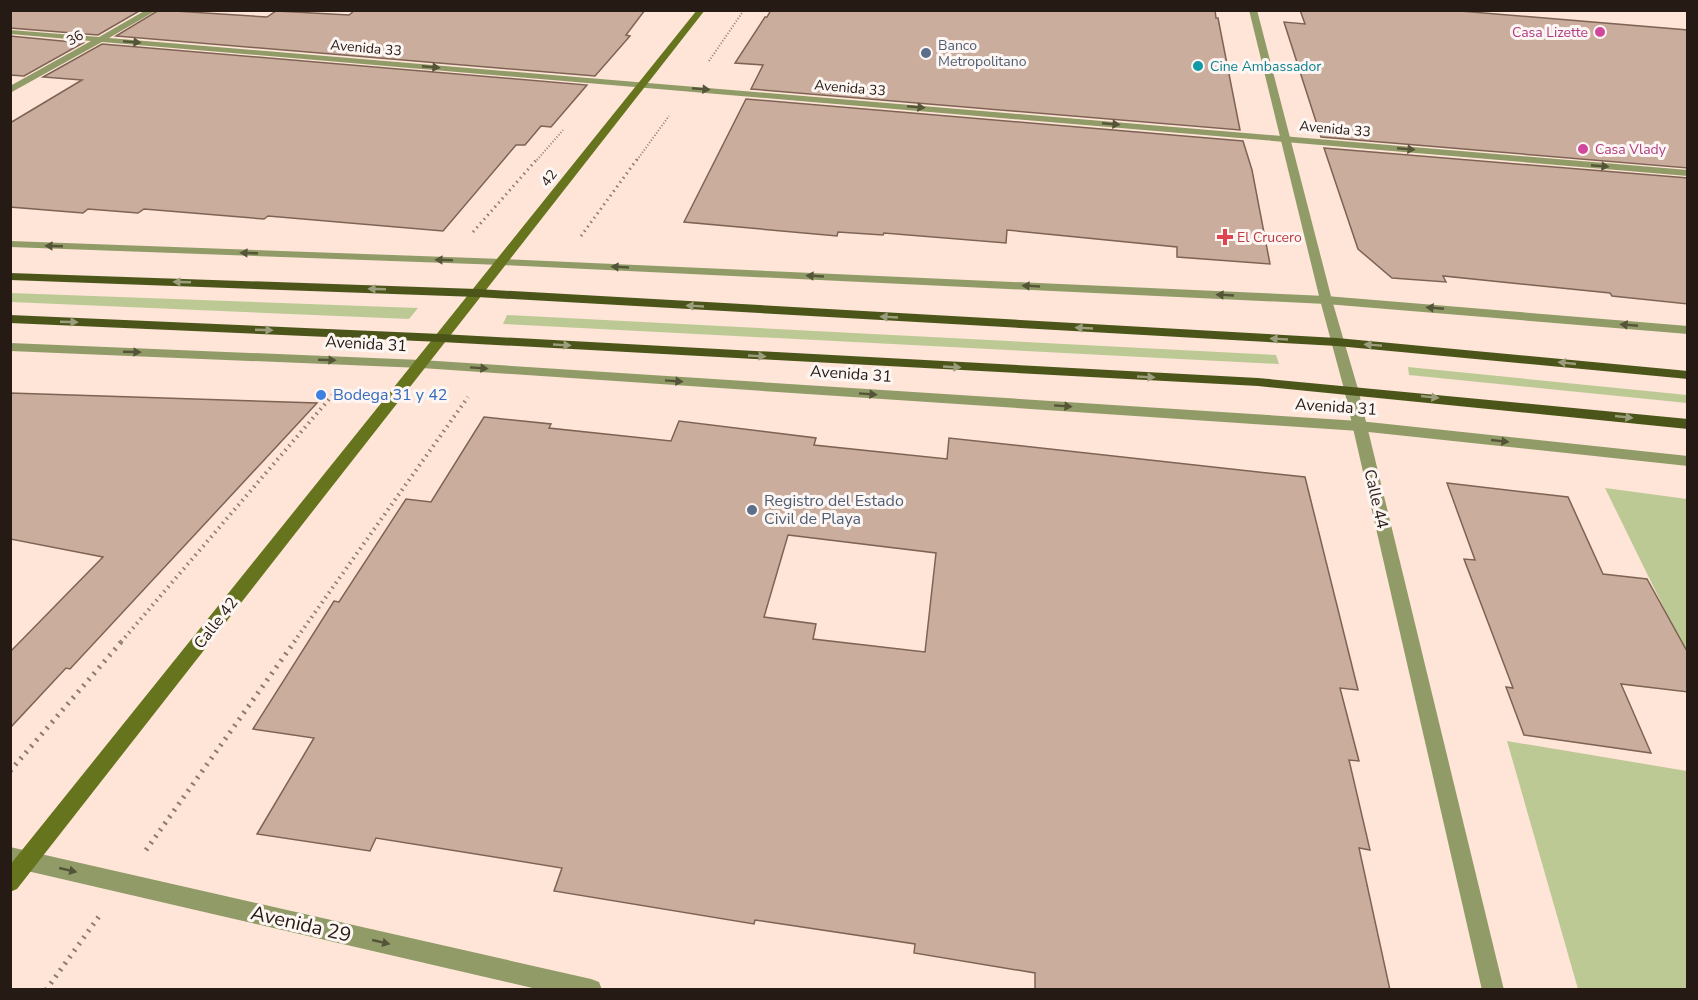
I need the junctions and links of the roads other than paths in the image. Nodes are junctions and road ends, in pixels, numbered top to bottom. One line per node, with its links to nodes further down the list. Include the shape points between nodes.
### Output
1 (153, 10): 5 (street, 36)
2 (700, 10): 6 (main road, 42)
3 (1253, 10): 8 (street, Calle 44)
4 (10, 32): 5 (street, Avenida 33)
5 (100, 39): 6 (street, Avenida 33, one-way to 6); 7 (street, 36)
6 (643, 84): 8 (street, Avenida 33, one-way to 8); 11 (main road, 42)
7 (10, 90)
8 (1285, 139): 9 (street, Avenida 33, one-way to 9); 14 (street, Calle 44)
9 (1688, 173)
10 (10, 244): 11 (street, one-way to 10)
11 (502, 262): 13 (main road, 42); 14 (street, one-way to 11)
12 (10, 276): 13 (main road, one-way to 12)
13 (477, 293): 17 (main road, 42); 18 (main road, one-way to 13)
14 (1326, 300): 16 (street, one-way to 14); 18 (street, Calle 44)
15 (10, 319): 17 (main road, Avenida 31, one-way to 17)
16 (1688, 330)
17 (441, 338): 20 (main road, 42); 22 (main road, Avenida 31, one-way to 22)
18 (1337, 342): 21 (main road, one-way to 18); 22 (street, Calle 44)
19 (10, 347): 20 (street, Avenida 31, one-way to 20)
20 (421, 364): 24 (street, Avenida 31, one-way to 24); 26 (main road, Calle 42)
21 (1688, 375)
22 (1351, 389): 23 (main road, Avenida 31, one-way to 23); 24 (street, Calle 44)
23 (1688, 424)
24 (1359, 426): 25 (street, Avenida 31, one-way to 25); 29 (street, Calle 44)
25 (1688, 461)
26 (19, 859): 27 (main road, Calle 42); 28 (street, Avenida 29, one-way to 28)
27 (10, 882)
28 (591, 990)
29 (1493, 990)

